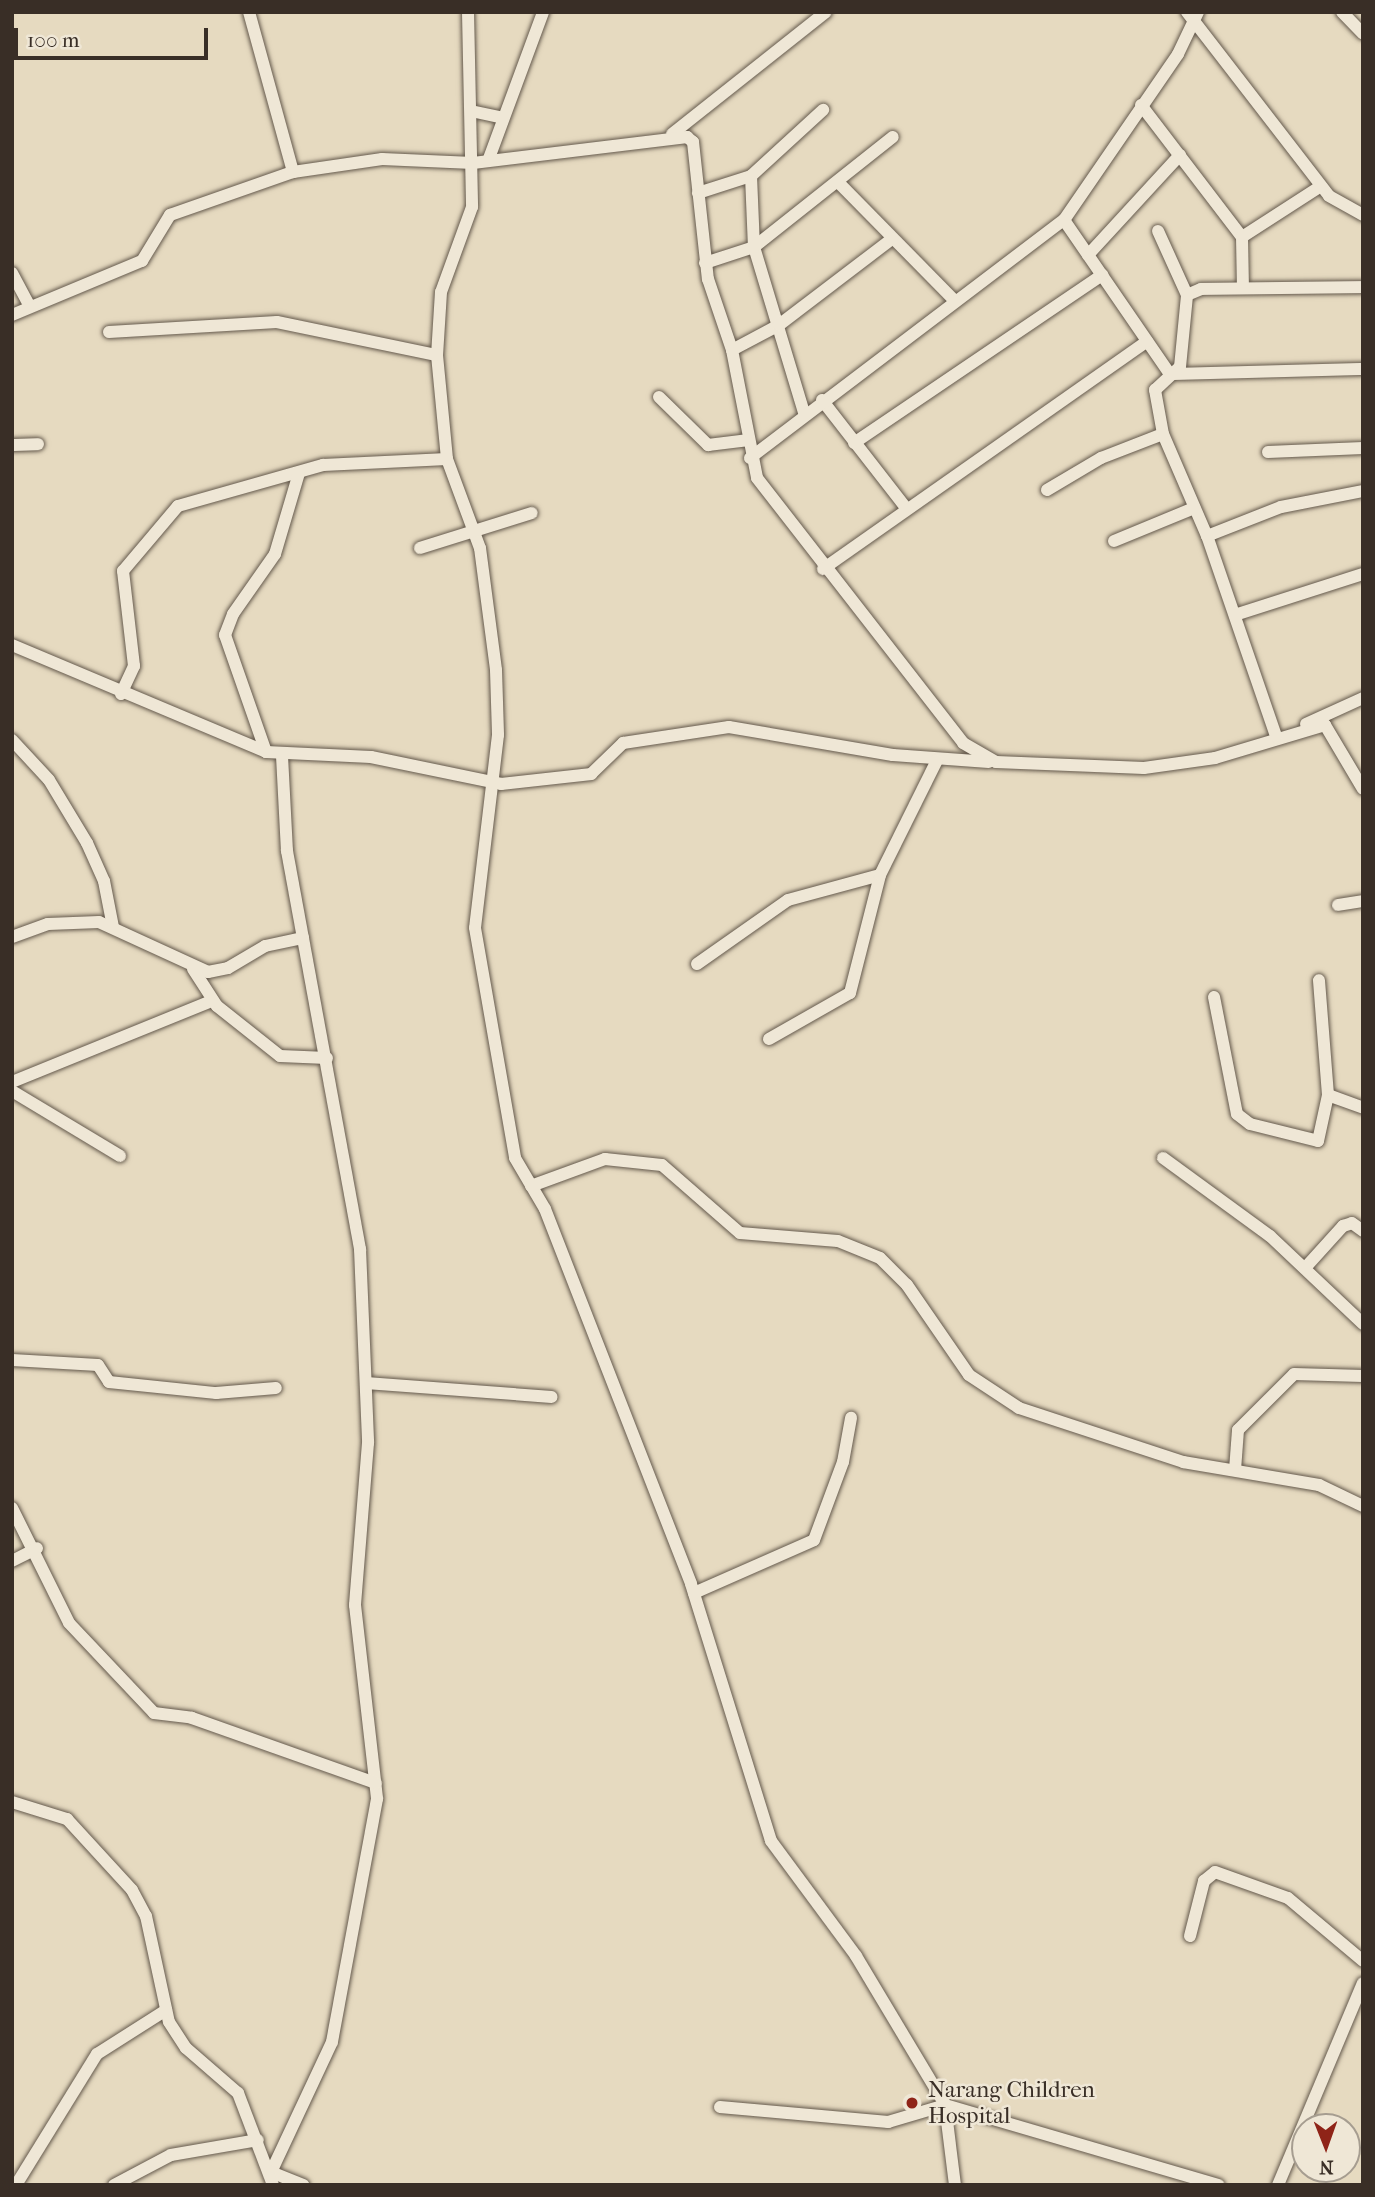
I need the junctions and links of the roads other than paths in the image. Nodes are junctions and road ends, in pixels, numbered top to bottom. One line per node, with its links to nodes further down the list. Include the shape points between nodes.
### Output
1 (249, 12): 17 (street)
2 (468, 12): 10 (street)
3 (543, 12): 11 (street)
4 (826, 12): 12 (street)
5 (1342, 12): 7 (street)
6 (1193, 15): 8 (street); 20 (street)
7 (1363, 34)
8 (1141, 105): 14 (street); 23 (street)
9 (823, 110): 18 (street)
10 (471, 111): 11 (street); 16 (street)
11 (503, 118): 15 (street)
12 (672, 134): 15 (street); 21 (street, via 693,142)
13 (893, 137): 19 (street)
14 (1180, 155): 25 (street); 28 (street)
15 (488, 161): 16 (street)
16 (473, 163): 17 (street, via 382,159); 42 (street, via 469,220 441,292)
17 (293, 172): 36 (street, via 170,215 142,261)
18 (751, 176): 21 (street); 27 (street)
19 (838, 182): 26 (street); 27 (street)
20 (1321, 186): 22 (street, via 1339,206); 25 (street)
21 (698, 193): 29 (street)
22 (1363, 215)
23 (1064, 220): 28 (street); 35 (street)
24 (1158, 231): 34 (street)
25 (1242, 237): 33 (street)
26 (892, 239): 35 (street); 38 (street)
27 (754, 247): 29 (street); 38 (street)
28 (1088, 256): 31 (street)
29 (705, 263): 41 (street)
30 (12, 273): 36 (street)
31 (1102, 275): 40 (street); 50 (street)
32 (1363, 287): 33 (street)
33 (1243, 288): 34 (street)
34 (1187, 295): 44 (street, via 1182,360)
35 (955, 301): 46 (street)
36 (30, 307): 37 (street)
37 (12, 314)
38 (779, 325): 41 (street); 47 (street)
39 (110, 332): 42 (street, via 277,322)
40 (1147, 341): 44 (street); 60 (street)
41 (732, 350): 49 (street)
42 (437, 355): 56 (street)
43 (1363, 369): 44 (street)
44 (1170, 374): 48 (street, via 1154,390)
45 (659, 397): 49 (street, via 708,445)
46 (822, 400): 47 (street); 50 (street)
47 (804, 413): 55 (street)
48 (1163, 434): 58 (street, via 1101,458); 61 (street)
49 (747, 440): 55 (street)
50 (854, 443): 60 (street)
51 (38, 444): 52 (street)
52 (12, 445)
53 (1363, 448): 54 (street)
54 (1268, 452)
55 (750, 458): 67 (street, via 763,488)
56 (447, 459): 57 (street, via 341,463); 63 (street)
57 (299, 472): 71 (street, via 188,499 129,561 120,581 134,667); 76 (street, via 275,554 233,614 225,635)
58 (1046, 490)
59 (1363, 491): 64 (street, via 1281,507)
60 (906, 508): 67 (street)
61 (1194, 508): 64 (street); 65 (street)
62 (532, 513): 63 (street)
63 (475, 533): 66 (street); 81 (street, via 498,693)
64 (1207, 536): 69 (street)
65 (1114, 541)
66 (420, 548)
67 (823, 569): 79 (street, via 963,743)
68 (1363, 574): 69 (street)
69 (1235, 615): 74 (street)
70 (12, 645): 71 (street)
71 (121, 694): 76 (street)
72 (1363, 698): 73 (street)
73 (1291, 730): 74 (street); 80 (street, via 1330,726)
74 (1276, 736): 79 (street, via 1214,758 1144,768)
75 (12, 740): 86 (street, via 49,780 87,843 104,881)
76 (266, 752): 77 (street)
77 (282, 756): 81 (street, via 371,757); 88 (street, via 286,851)
78 (937, 760): 79 (street); 81 (street, via 729,727 623,743 591,774); 83 (street)
79 (996, 762)
80 (1358, 768): 82 (street)
81 (492, 783): 102 (street, via 475,907 477,951 513,1151)
82 (1363, 789)
83 (880, 875): 89 (street, via 788,900); 94 (street, via 850,993)
84 (1363, 901): 85 (street)
85 (1338, 905)
86 (113, 927): 87 (street, via 71,921); 90 (street)
87 (12, 937)
88 (303, 938): 90 (street, via 253,951 218,972); 95 (street)
89 (697, 964)
90 (193, 969): 93 (street)
91 (1319, 980): 98 (street)
92 (1214, 997): 98 (street, via 1242,1119 1318,1142)
93 (211, 1001): 95 (street, via 281,1056); 96 (street)
94 (769, 1039)
95 (327, 1058): 108 (street, via 358,1224)
96 (12, 1082)
97 (12, 1091): 100 (street)
98 (1328, 1095): 99 (street)
99 (1363, 1108)
100 (120, 1156)
101 (1163, 1158): 104 (street, via 1240,1211)
102 (531, 1186): 112 (street, via 606,1159 662,1166 740,1233 838,1241 880,1258 907,1285 969,1375 1019,1408 1119,1445); 117 (street)
103 (1363, 1231): 104 (street, via 1352,1223 1343,1226)
104 (1305, 1268): 105 (street)
105 (1363, 1324)
106 (12, 1360): 109 (street, via 95,1364 109,1382 216,1393)
107 (1363, 1376): 112 (street, via 1294,1374 1238,1430)
108 (366, 1383): 110 (street); 118 (street, via 355,1605)
109 (276, 1388)
110 (551, 1397)
111 (850, 1418): 117 (street, via 844,1462 814,1539)
112 (1235, 1470): 113 (street, via 1318,1485)
113 (1363, 1506)
114 (12, 1507): 115 (street)
115 (37, 1548): 116 (street); 118 (street, via 69,1623 154,1713 192,1718)
116 (12, 1561)
117 (694, 1592): 125 (street, via 771,1841 856,1956)
118 (376, 1783): 128 (street, via 373,1844 332,2042)
119 (12, 1802): 123 (street, via 67,1819 132,1890 146,1916)
120 (1190, 1936): 121 (street, via 1204,1881 1215,1872 1288,1898)
121 (1363, 1961)
122 (1363, 1983): 124 (street)
123 (166, 2010): 127 (street, via 177,2038 238,2093); 129 (street, via 97,2054)
124 (1357, 2023): 134 (street)
125 (945, 2105): 126 (street, via 888,2122); 132 (street); 133 (street)
126 (720, 2107)
127 (258, 2140): 128 (street); 130 (street, via 171,2155)
128 (272, 2178): 131 (street)
129 (16, 2185)
130 (114, 2185)
131 (303, 2185)
132 (955, 2185)
133 (1219, 2185)
134 (1278, 2185)

